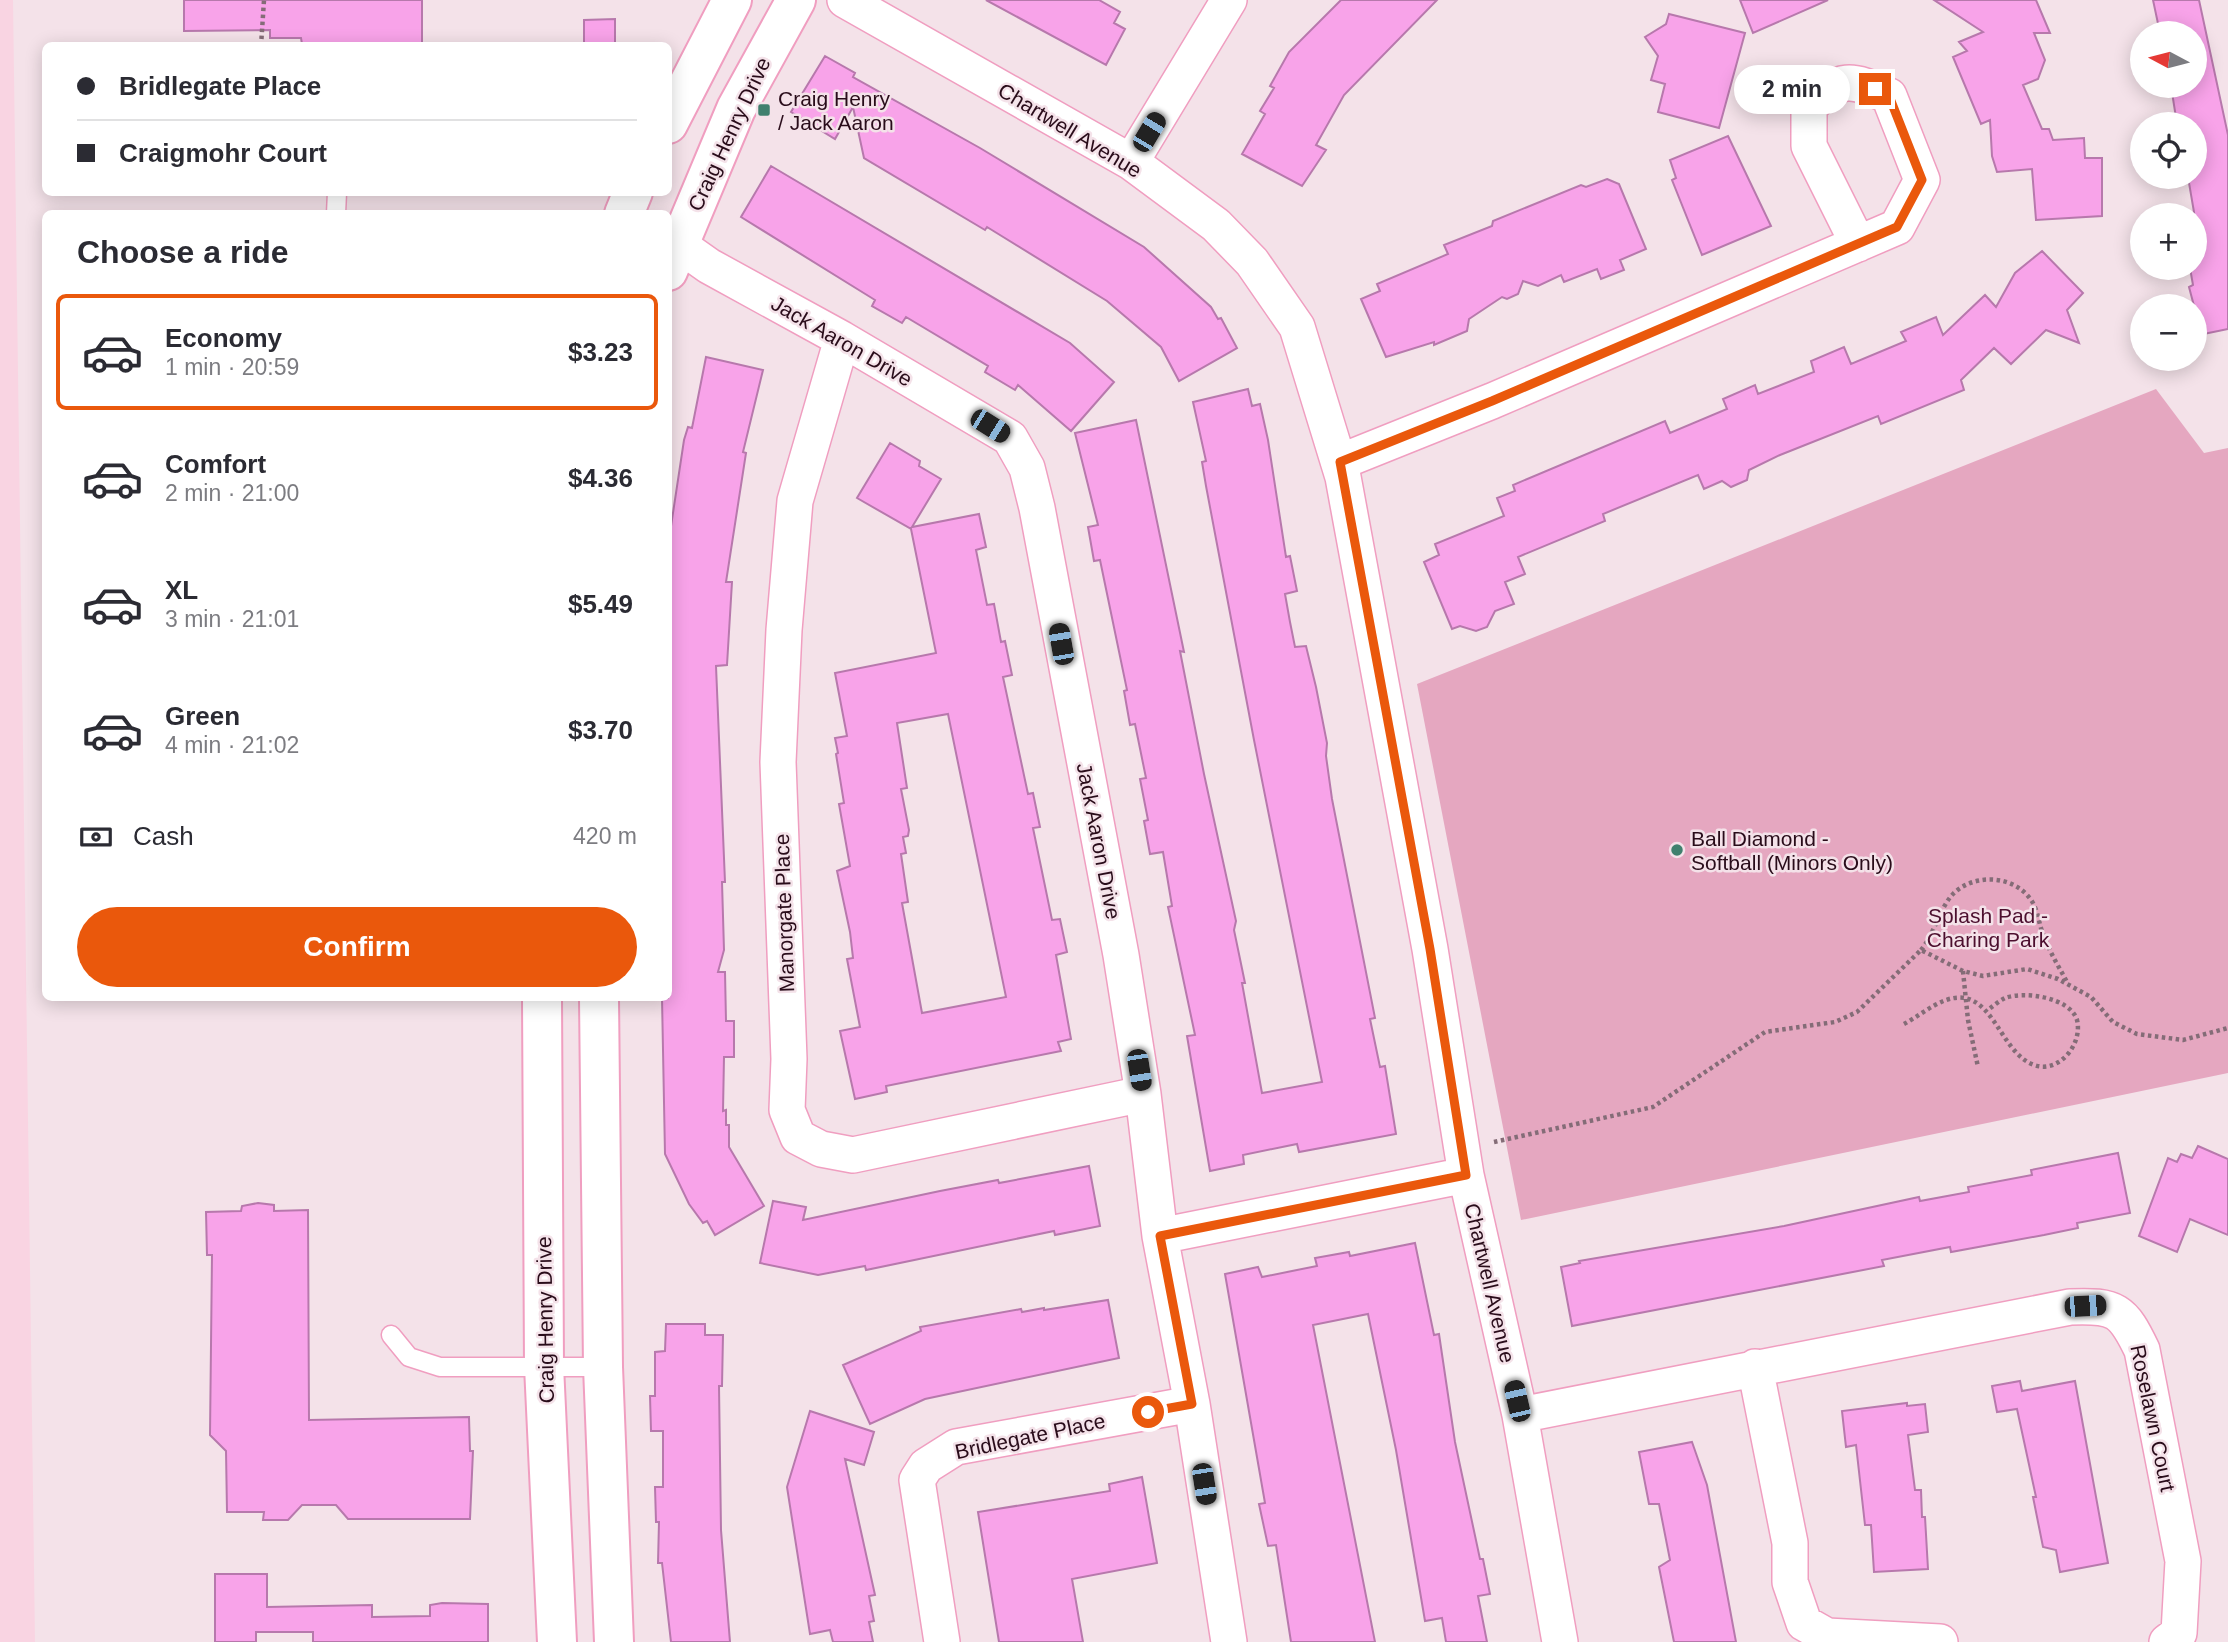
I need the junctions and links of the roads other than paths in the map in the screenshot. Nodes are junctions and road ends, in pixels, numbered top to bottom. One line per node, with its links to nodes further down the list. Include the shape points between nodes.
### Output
1 (732, 0): 5 (street)
2 (796, 0): 8 (street, Craig Henry Drive, via 736,109)
3 (845, 0): 6 (street, Chartwell Avenue)
4 (1229, 0): 6 (street)
5 (672, 116)
6 (1131, 162): 10 (street, Chartwell Avenue, via 1216,225 1275,294 1297,327)
7 (1858, 244): 10 (street)
8 (672, 251): 9 (street, Jack Aaron Drive, via 709,266)
9 (842, 339): 13 (street, Jack Aaron Drive, via 1010,439 1027,468 1121,955); 13 (street, Manorgate Place, via 795,501 784,630 778,762 788,1110 798,1137 821,1149 853,1156)
10 (1340, 462): 14 (street, Chartwell Avenue, via 1430,949)
11 (542, 1001): 17 (street, Craig Henry Drive)
12 (599, 1001): 18 (street)
13 (1143, 1094): 15 (street, Jack Aaron Drive)
14 (1466, 1175): 15 (street); 21 (street, Chartwell Avenue)
15 (1160, 1236): 20 (street, Jack Aaron Drive)
16 (391, 1335): 17 (lane, via 409,1357 440,1367)
17 (544, 1366): 18 (lane); 22 (street, Craig Henry Drive)
18 (603, 1367): 23 (street)
19 (1755, 1367): 21 (street, Roselawn Court); 27 (street, via 1790,1543 1790,1582 1804,1623 1827,1636); 28 (street, Roselawn Court, via 2070,1307 2100,1306 2127,1319 2142,1350 2183,1560 2179,1633)
20 (1192, 1404): 24 (street, Bridlegate Place, via 956,1447 926,1466 917,1480); 25 (street, Jack Aaron Drive)
21 (1521, 1415): 26 (street, Chartwell Avenue)
22 (557, 1642)
23 (614, 1642)
24 (942, 1642)
25 (1229, 1642)
26 (1560, 1642)
27 (1940, 1642)
28 (2167, 1642)

